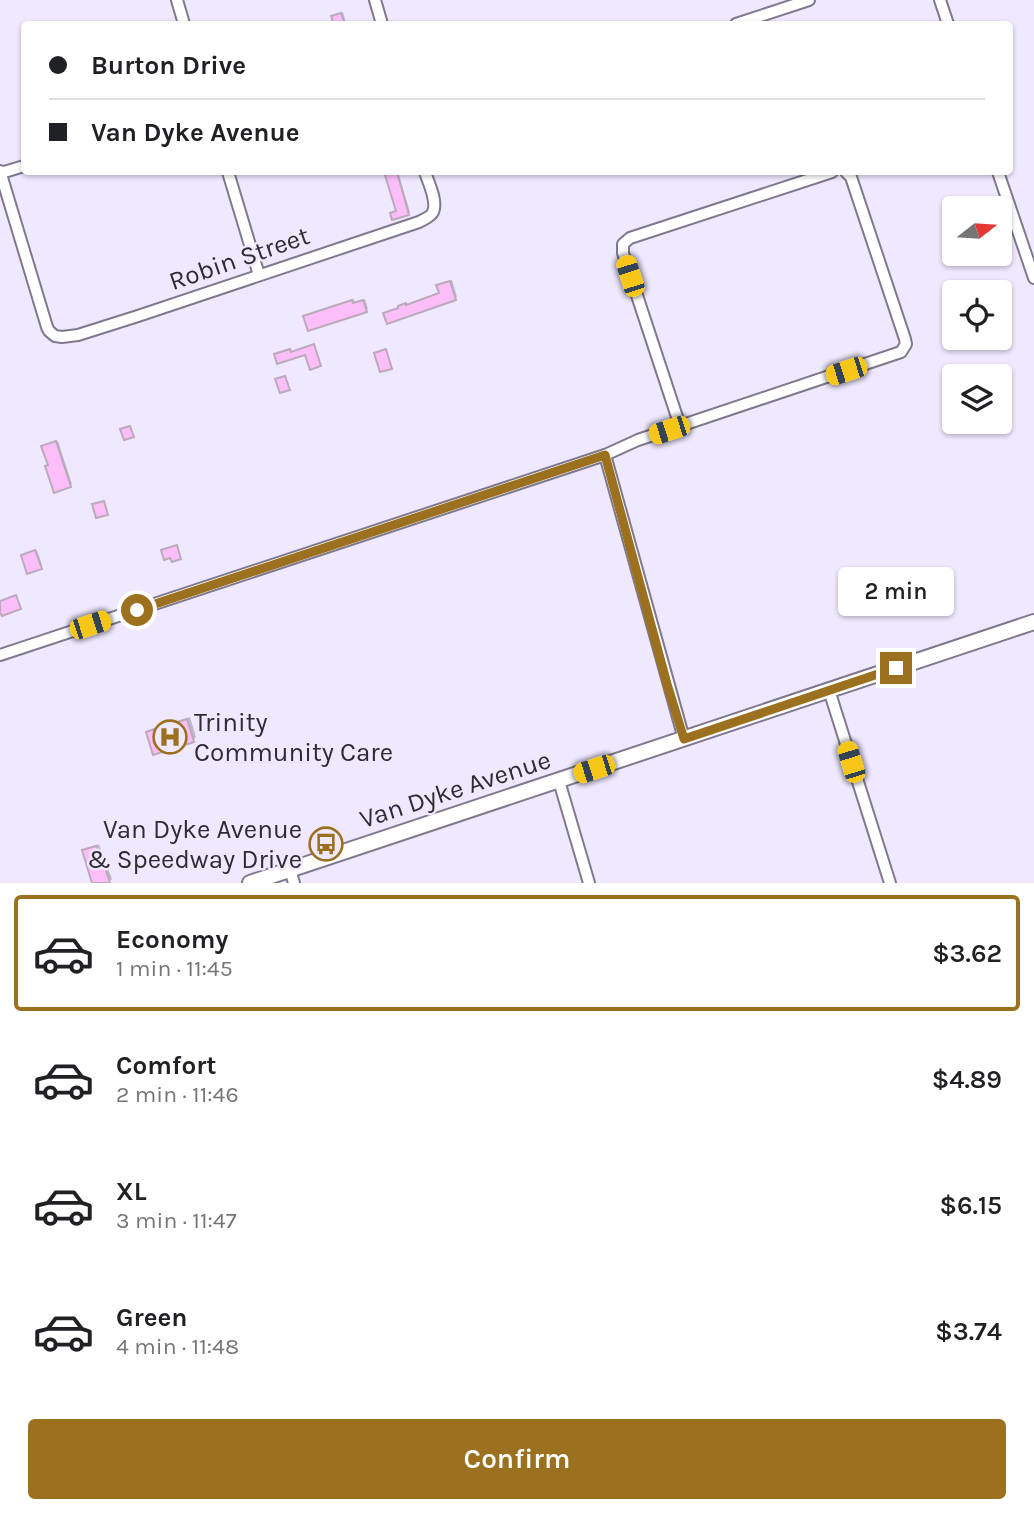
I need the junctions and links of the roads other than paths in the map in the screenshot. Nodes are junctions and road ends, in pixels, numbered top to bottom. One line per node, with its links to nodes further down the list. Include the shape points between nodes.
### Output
1 (177, 0): 5 (street)
2 (375, 0): 6 (street)
3 (810, 0): 7 (street)
4 (940, 0): 8 (street)
5 (183, 21)
6 (381, 21)
7 (745, 21)
8 (947, 21)
9 (21, 167): 10 (street)
10 (0, 172): 16 (street, Robin Street, via 47,327 55,336 78,335)
11 (229, 175): 16 (street)
12 (426, 175): 16 (street, Robin Street, via 433,200 428,217)
13 (823, 175): 18 (street, via 623,244)
14 (849, 175): 18 (street, via 905,339 904,349)
15 (999, 175): 17 (street)
16 (259, 275)
17 (1034, 278)
18 (680, 426): 19 (street)
19 (605, 455): 21 (street); 23 (street)
20 (1034, 622): 22 (main road, Van Dyke Avenue)
21 (0, 655)
22 (829, 691): 23 (main road, Van Dyke Avenue); 28 (street)
23 (684, 739): 24 (main road, Van Dyke Avenue)
24 (559, 781): 25 (main road, Van Dyke Avenue); 27 (street)
25 (292, 876): 26 (main road, Van Dyke Avenue)
26 (250, 883)
27 (589, 883)
28 (890, 883)

